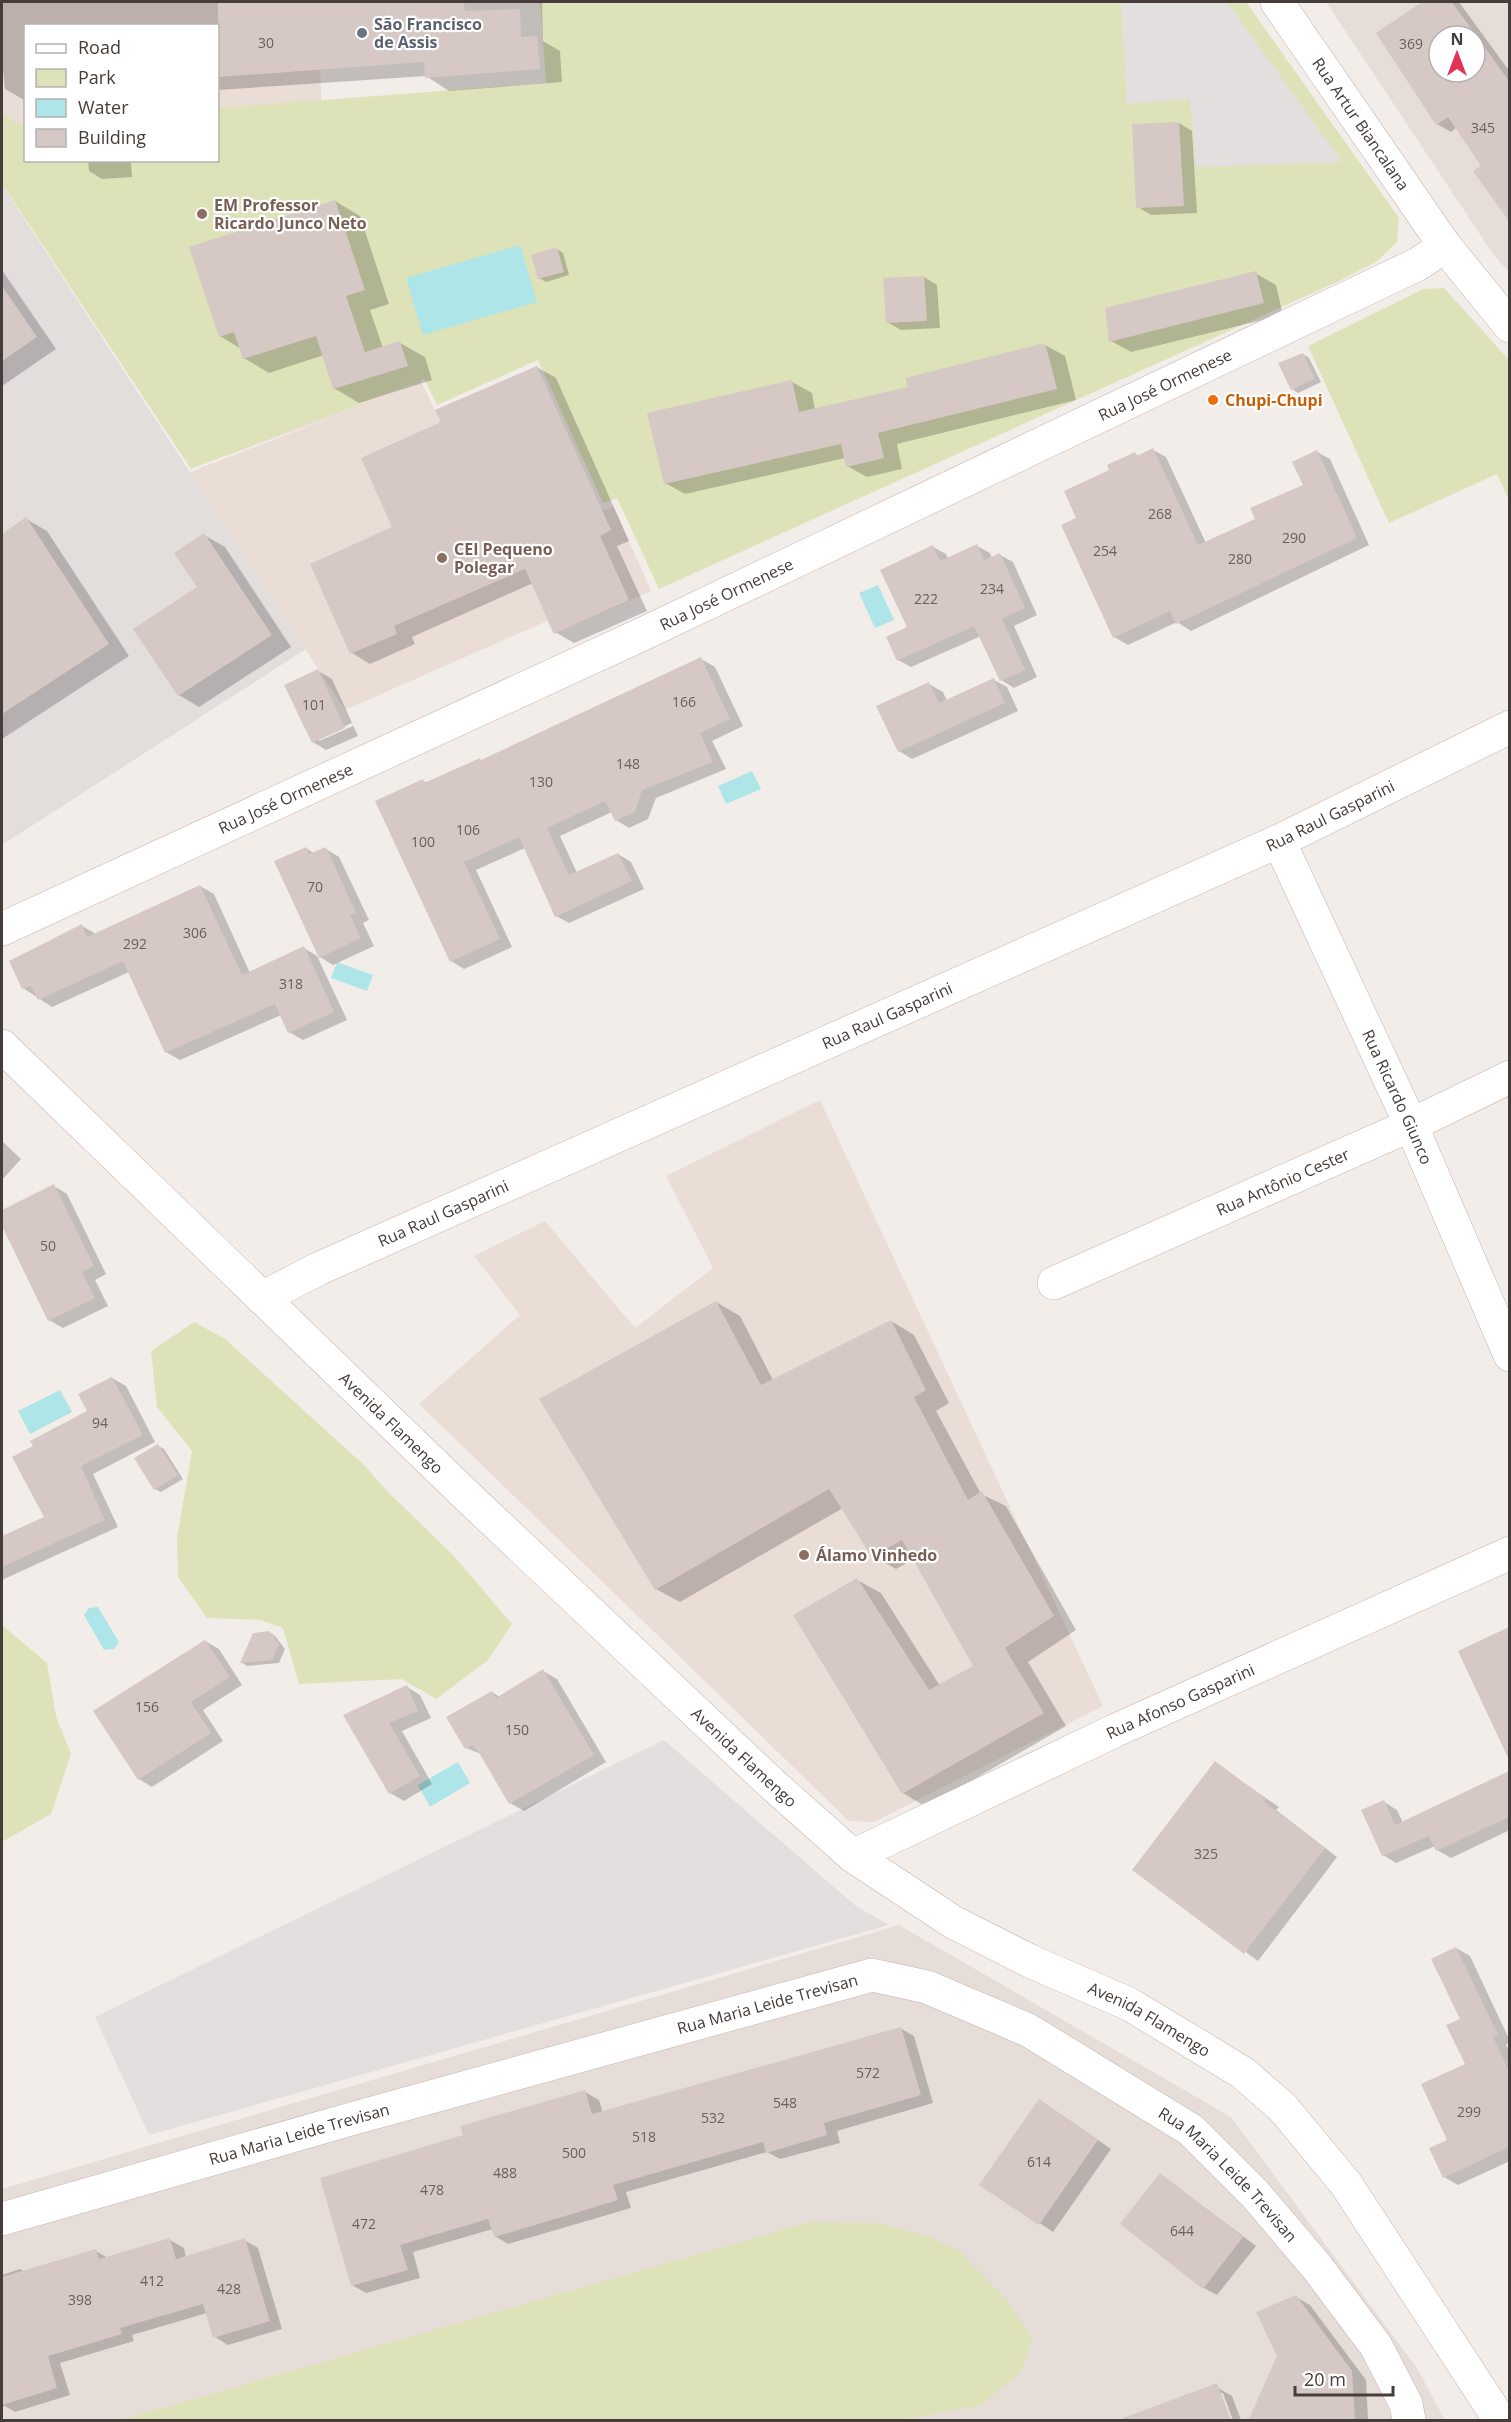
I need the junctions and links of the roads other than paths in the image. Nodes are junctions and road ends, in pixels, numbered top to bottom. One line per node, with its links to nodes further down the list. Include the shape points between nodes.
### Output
1 (1277, 2): 2 (street, Rua Artur Biancalana)
2 (1445, 246): 3 (street, Rua Artur Biancalana); 6 (street, Rua José Ormenese, via 1418,264 658,627)
3 (1509, 326)
4 (1509, 727): 5 (street, Rua Raul Gasparini)
5 (1279, 841): 9 (street, Rua Ricardo Giunco); 11 (street, Rua Raul Gasparini, via 318,1269)
6 (2, 929)
7 (2, 1046): 11 (street, Avenida Flamengo)
8 (1509, 1077): 9 (street, Rua Antônio Cester)
9 (1411, 1125): 10 (street, Rua Antônio Cester); 12 (street, Rua Ricardo Giunco)
10 (1054, 1283)
11 (262, 1298): 14 (street, Avenida Flamengo, via 771,1783)
12 (1509, 1355)
13 (1509, 1553): 14 (street, Rua Afonso Gasparini, via 1114,1731)
14 (853, 1856): 17 (street, Avenida Flamengo, via 953,1922 1129,2004 1243,2073 1283,2108 1346,2184)
15 (2, 2219): 16 (street, Rua Maria Leide Trevisan, via 351,2118 872,1975 927,1987 1028,2030 1191,2130 1255,2194 1317,2267 1376,2346 1406,2404)
16 (1409, 2421)
17 (1500, 2421)

